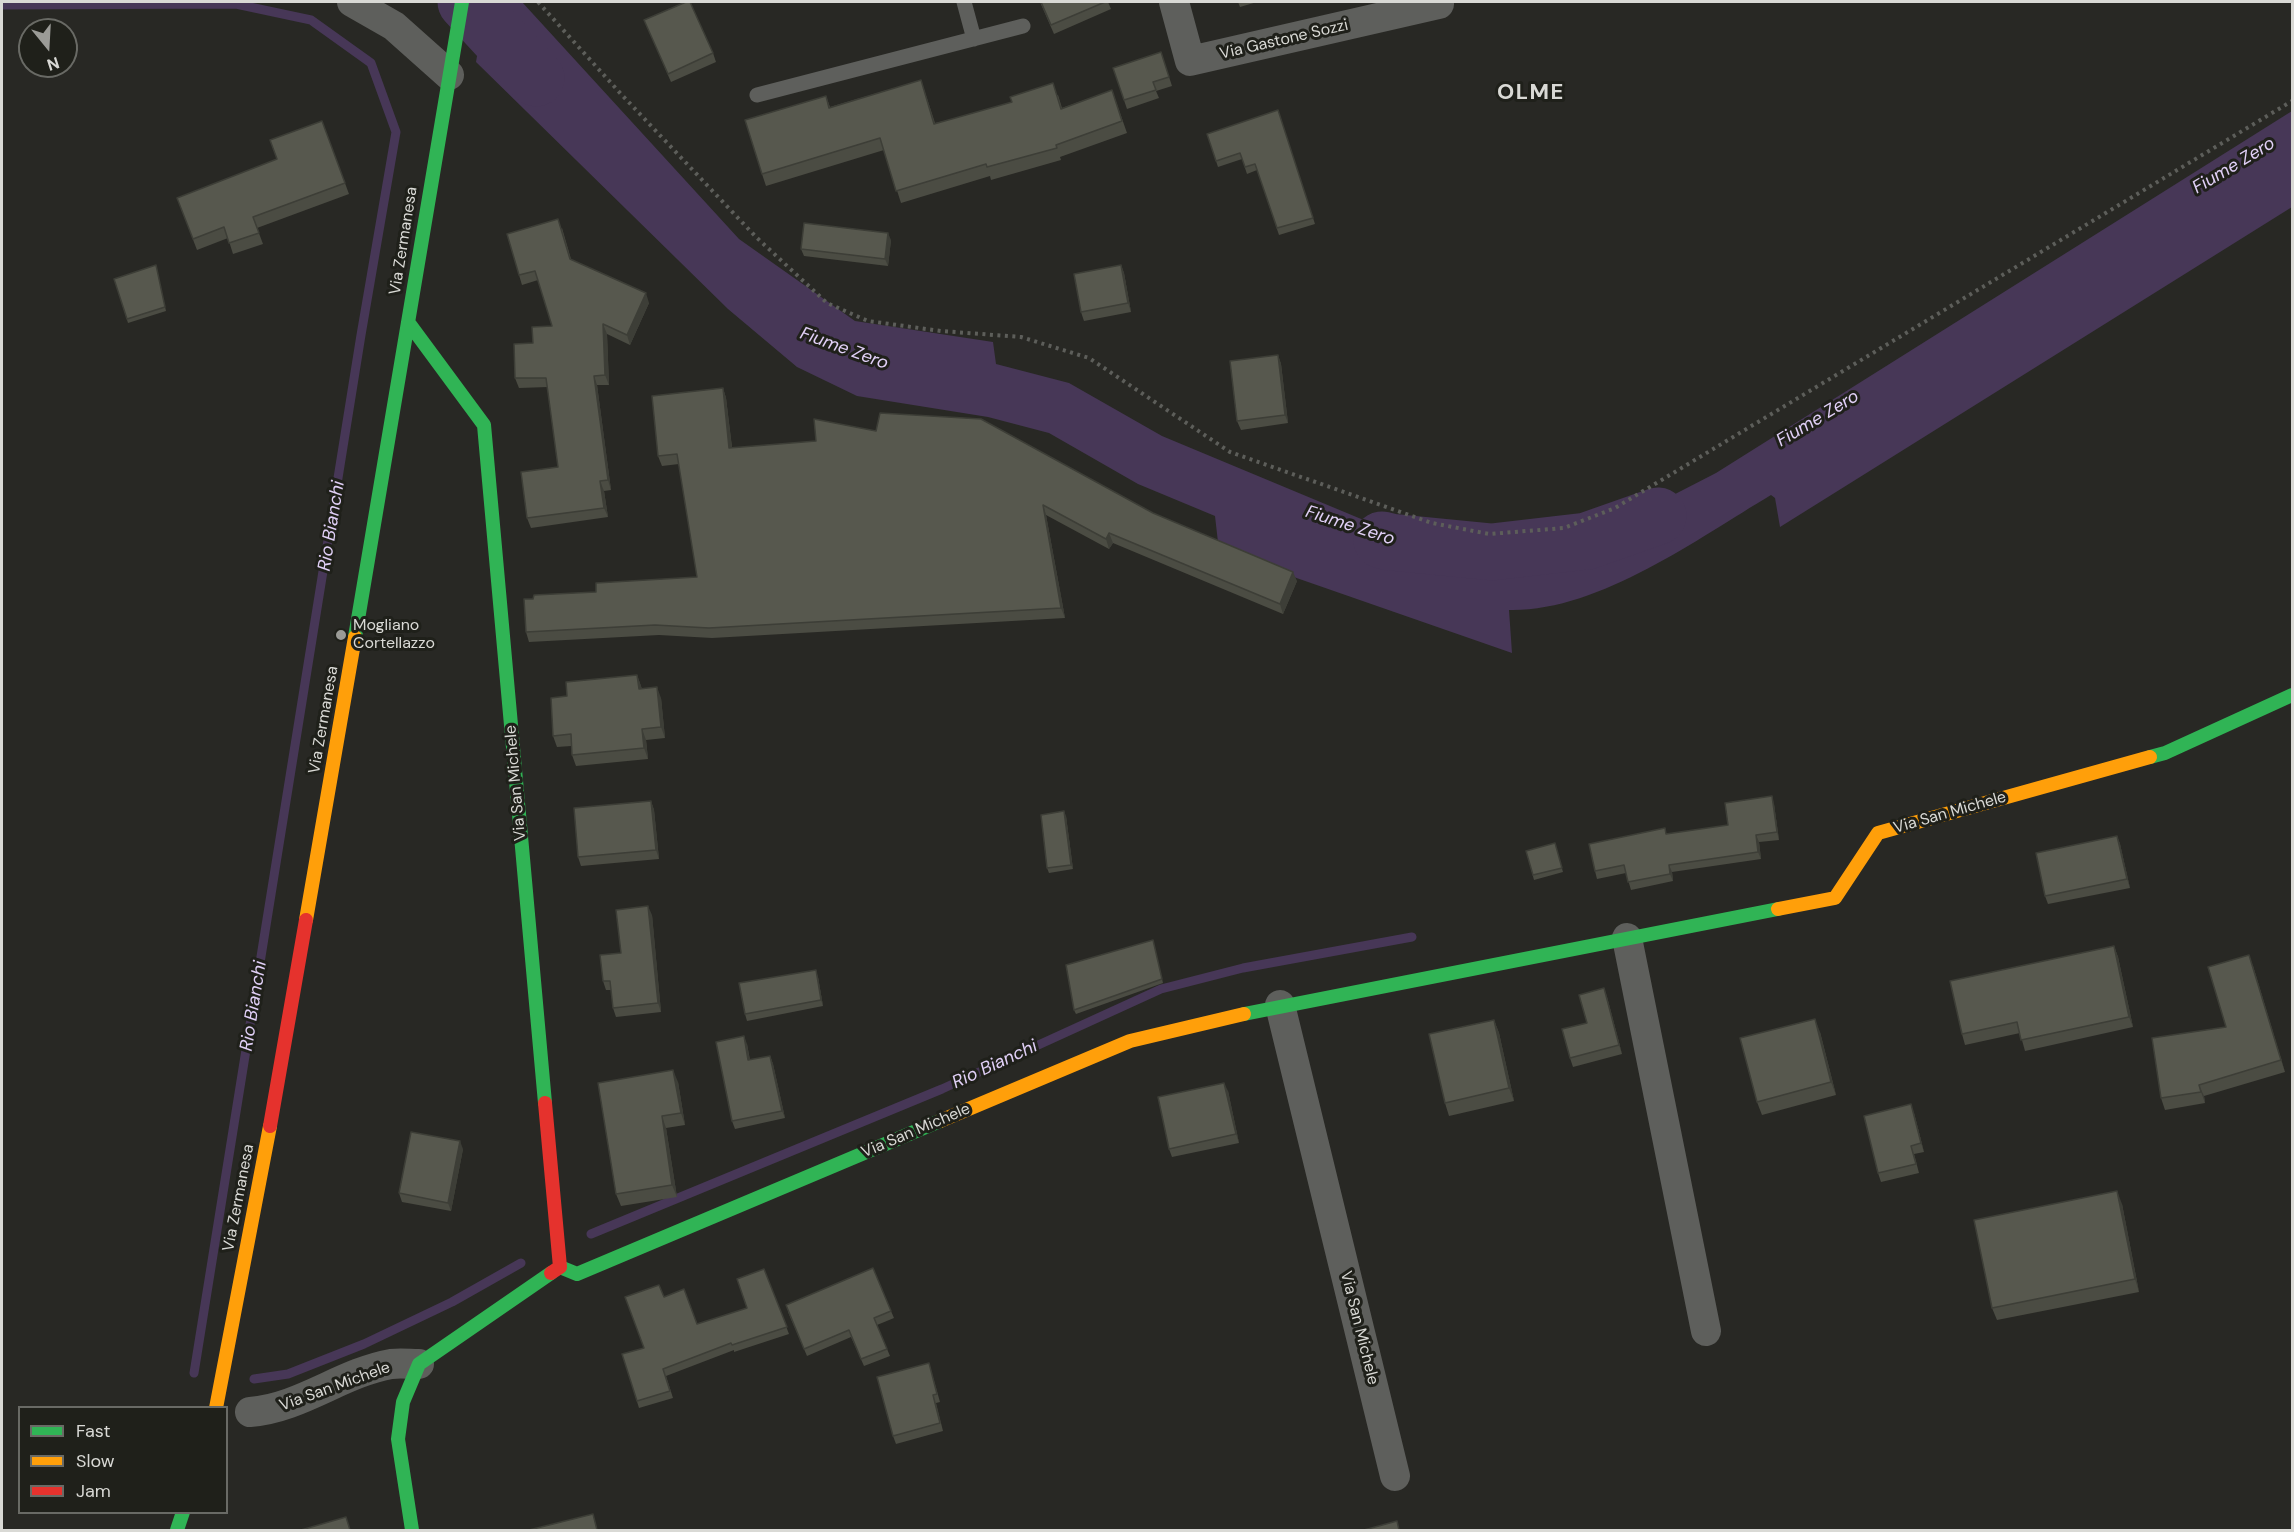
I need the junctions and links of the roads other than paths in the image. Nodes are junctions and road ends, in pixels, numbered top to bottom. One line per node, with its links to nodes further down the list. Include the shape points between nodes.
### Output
1 (352, 2): 8 (street, via 394,26)
2 (462, 2): 8 (street, Via Zermanesa)
3 (964, 2): 7 (lane)
4 (1174, 2): 5 (street, Via Gastone Sozzi, via 1190,61)
5 (1439, 4)
6 (1023, 26): 7 (lane)
7 (974, 39): 9 (lane)
8 (449, 75): 10 (street, Via Zermanesa)
9 (756, 95)
10 (408, 322): 14 (street, Via San Michele, via 484,425); 17 (street, Via Zermanesa, via 280,1071)
11 (2292, 695): 12 (street, Via San Michele, via 2165,753 1878,833 1835,898)
12 (1627, 938): 13 (street, Via San Michele); 15 (street)
13 (1280, 1005): 14 (street, Via San Michele, via 1130,1041 577,1274); 19 (street, Via San Michele)
14 (560, 1267): 16 (street)
15 (1706, 1331)
16 (419, 1364): 18 (street, Via San Michele, via 392,1364 345,1379 289,1404); 22 (street, Via San Michele, via 403,1401 398,1439)
17 (216, 1406)
18 (250, 1412)
19 (1395, 1476)
20 (182, 1514): 21 (street)
21 (177, 1530)
22 (412, 1530)

